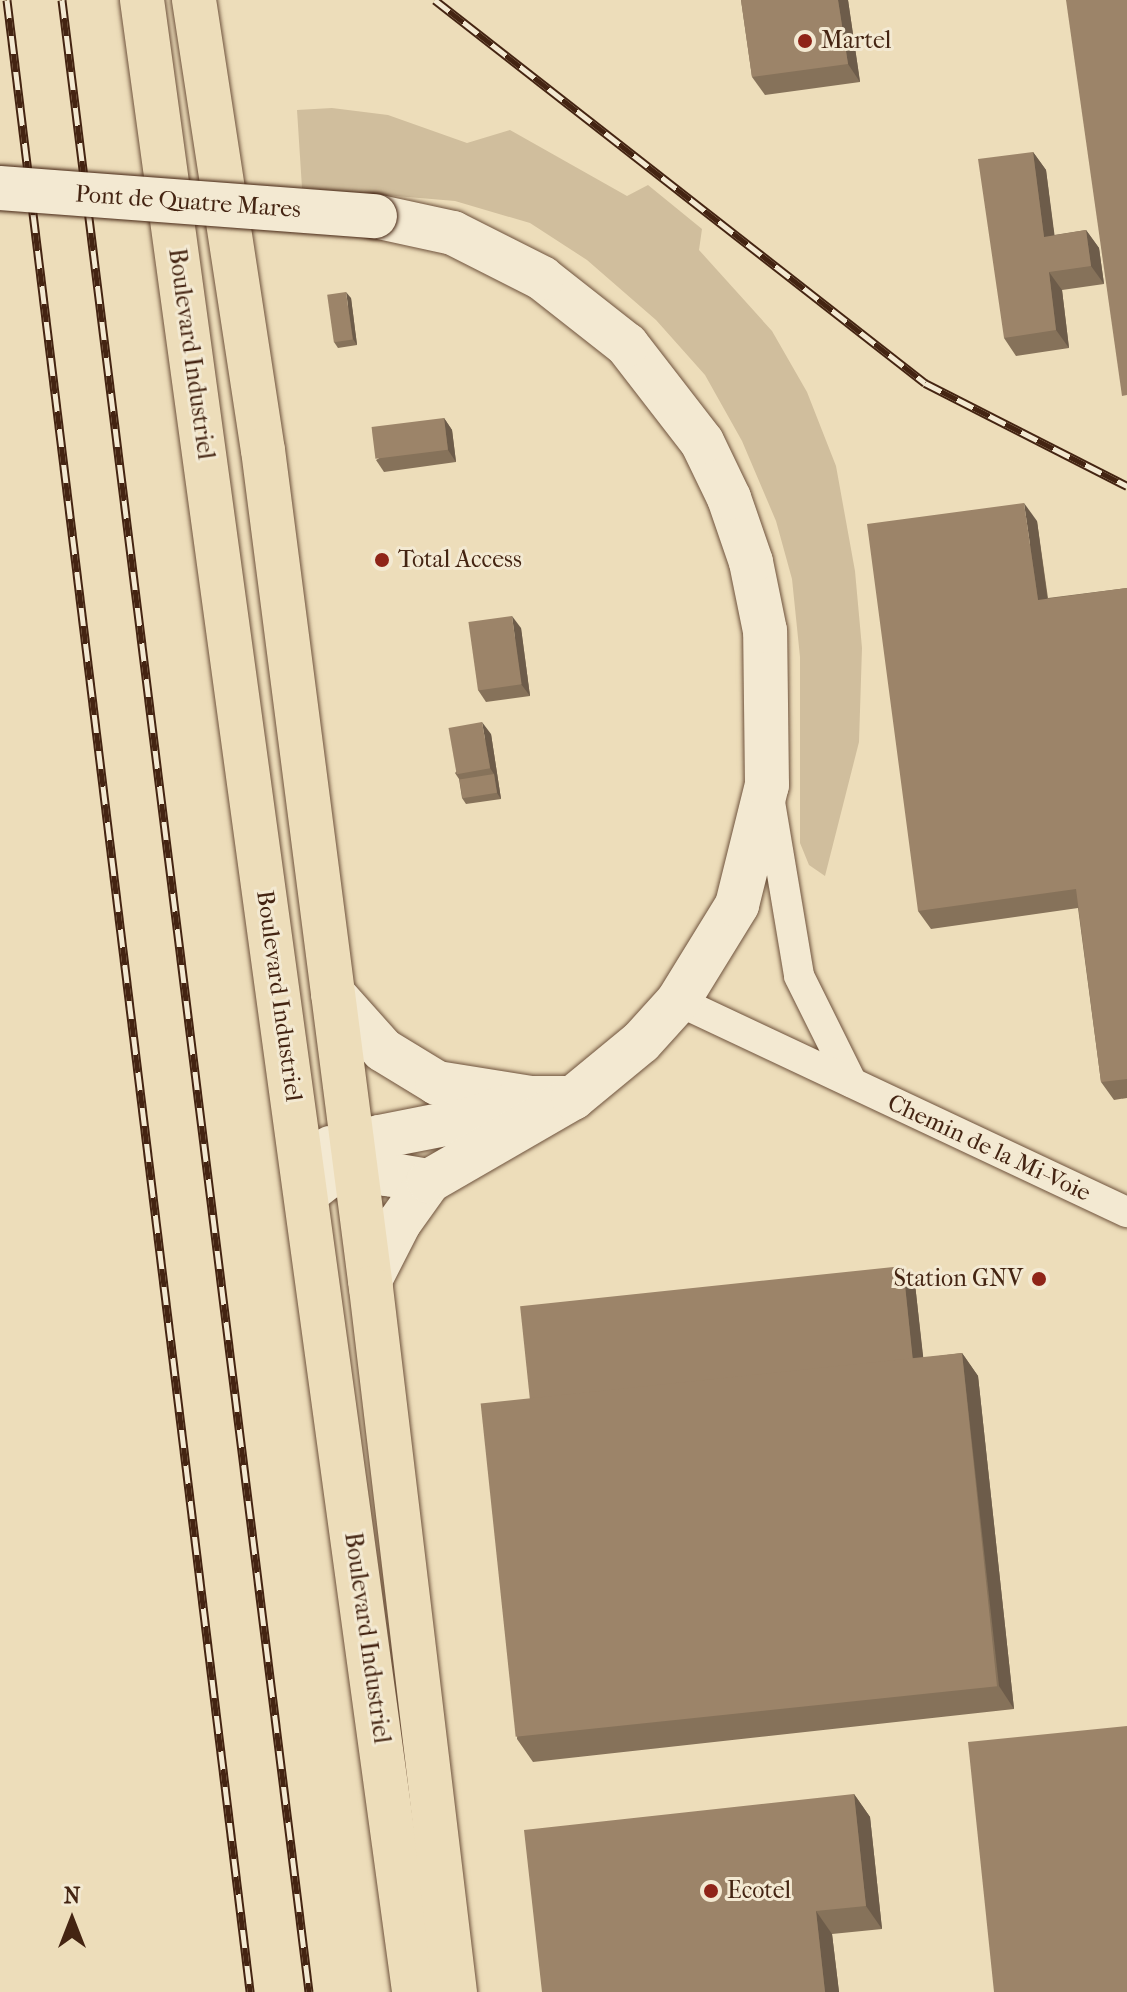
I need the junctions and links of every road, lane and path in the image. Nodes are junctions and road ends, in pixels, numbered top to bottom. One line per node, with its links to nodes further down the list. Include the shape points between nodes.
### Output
1 (142, 0): 9 (main road, Boulevard Industriel)
2 (194, 0): 5 (main road, Boulevard Industriel, via 263,450)
3 (0, 188): 4 (main road, Pont de Quatre Mares, bridge, via 375,216 453,233 542,278 627,345 694,430 729,498 751,562 765,631)
4 (767, 785): 6 (main road, Pont de Quatre Mares, via 737,905); 7 (street, via 799,976)
5 (333, 994): 8 (main road, via 383,1050 412,1070 468,1090); 10 (main road, Boulevard Industriel)
6 (678, 1001): 7 (street, Chemin de la Mi-Voie); 8 (main road, Pont de Quatre Mares, via 641,1042)
7 (852, 1083): 13 (street, Chemin de la Mi-Voie)
8 (552, 1098): 10 (main road, via 388,1134); 11 (main road)
9 (299, 1134): 10 (main road); 12 (main road, Boulevard Industriel)
10 (352, 1159): 11 (main road, via 387,1174); 12 (main road); 14 (main road, Boulevard Industriel)
11 (429, 1181): 14 (main road, via 399,1223)
12 (307, 1193): 15 (main road, Boulevard Industriel)
13 (1127, 1212)
14 (370, 1280): 16 (main road, Boulevard Industriel)
15 (414, 1992)
16 (455, 1992)

